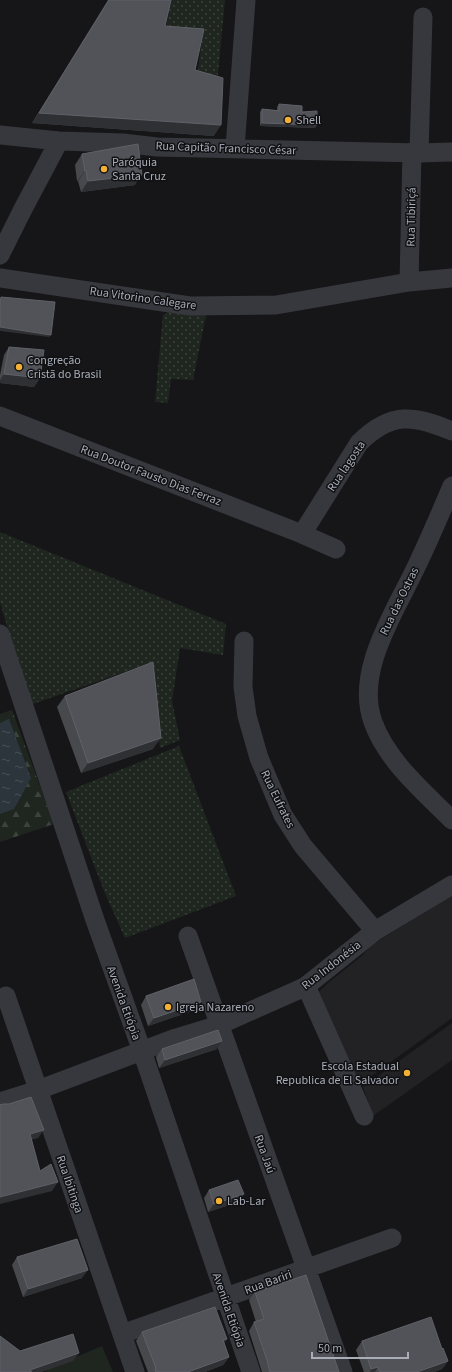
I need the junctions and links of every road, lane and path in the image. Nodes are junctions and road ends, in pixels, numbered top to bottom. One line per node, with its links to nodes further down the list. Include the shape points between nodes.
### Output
1 (246, 0): 5 (street)
2 (423, 17): 6 (street, Rua Tibiriçá)
3 (0, 135): 4 (street, Rua Capitão Francisco César)
4 (58, 141): 5 (street, Rua Capitão Francisco César); 8 (street)
5 (235, 148): 6 (street, Rua Capitão Francisco César)
6 (415, 152): 7 (street, Rua Capitão Francisco César); 11 (street, Rua Tibiriçá)
7 (452, 152)
8 (0, 256)
9 (0, 278): 11 (street, Rua Vitorino Calegare, via 190,306 276,306)
10 (452, 278): 11 (street, Rua Vitorino Calegare)
11 (409, 282)
12 (0, 416): 15 (street, Rua Doutor Fausto Dias Ferraz)
13 (452, 431): 15 (street, Rua lagosta, via 420,419 390,422 374,430 360,443)
14 (452, 486): 19 (street, Rua das Ostras, via 385,629 369,675 368,700 373,722 399,765)
15 (302, 534): 16 (street, Rua Doutor Fausto Dias Ferraz)
16 (336, 549)
17 (0, 634): 26 (street, Avenida Etiópia, via 92,913)
18 (244, 641): 21 (street, Rua Eufrates, via 243,687 247,716 259,758 283,815 303,846)
19 (452, 820)
20 (452, 885): 21 (street, Rua Indonésia)
21 (375, 931): 23 (street, Rua Indonésia)
22 (188, 936): 25 (street, Rua Jaú)
23 (306, 986): 25 (street, Rua Indonésia); 29 (street)
24 (6, 996): 27 (street, Rua Ibitinga)
25 (219, 1025): 26 (street, Rua Indonésia); 31 (street, Rua Jaú)
26 (142, 1052): 27 (street, Rua Indonésia); 32 (street, Avenida Etiópia)
27 (38, 1090): 28 (street, Rua Indonésia); 33 (street, Rua Ibitinga)
28 (0, 1102)
29 (364, 1116)
30 (392, 1238): 31 (street, Rua Bariri)
31 (306, 1268): 32 (street, Rua Bariri); 36 (street, Rua Jaú)
32 (225, 1298): 33 (street, Rua Bariri); 35 (street, Avenida Etiópia)
33 (122, 1334): 34 (street, Rua Ibitinga)
34 (135, 1372)
35 (251, 1372)
36 (343, 1372)

